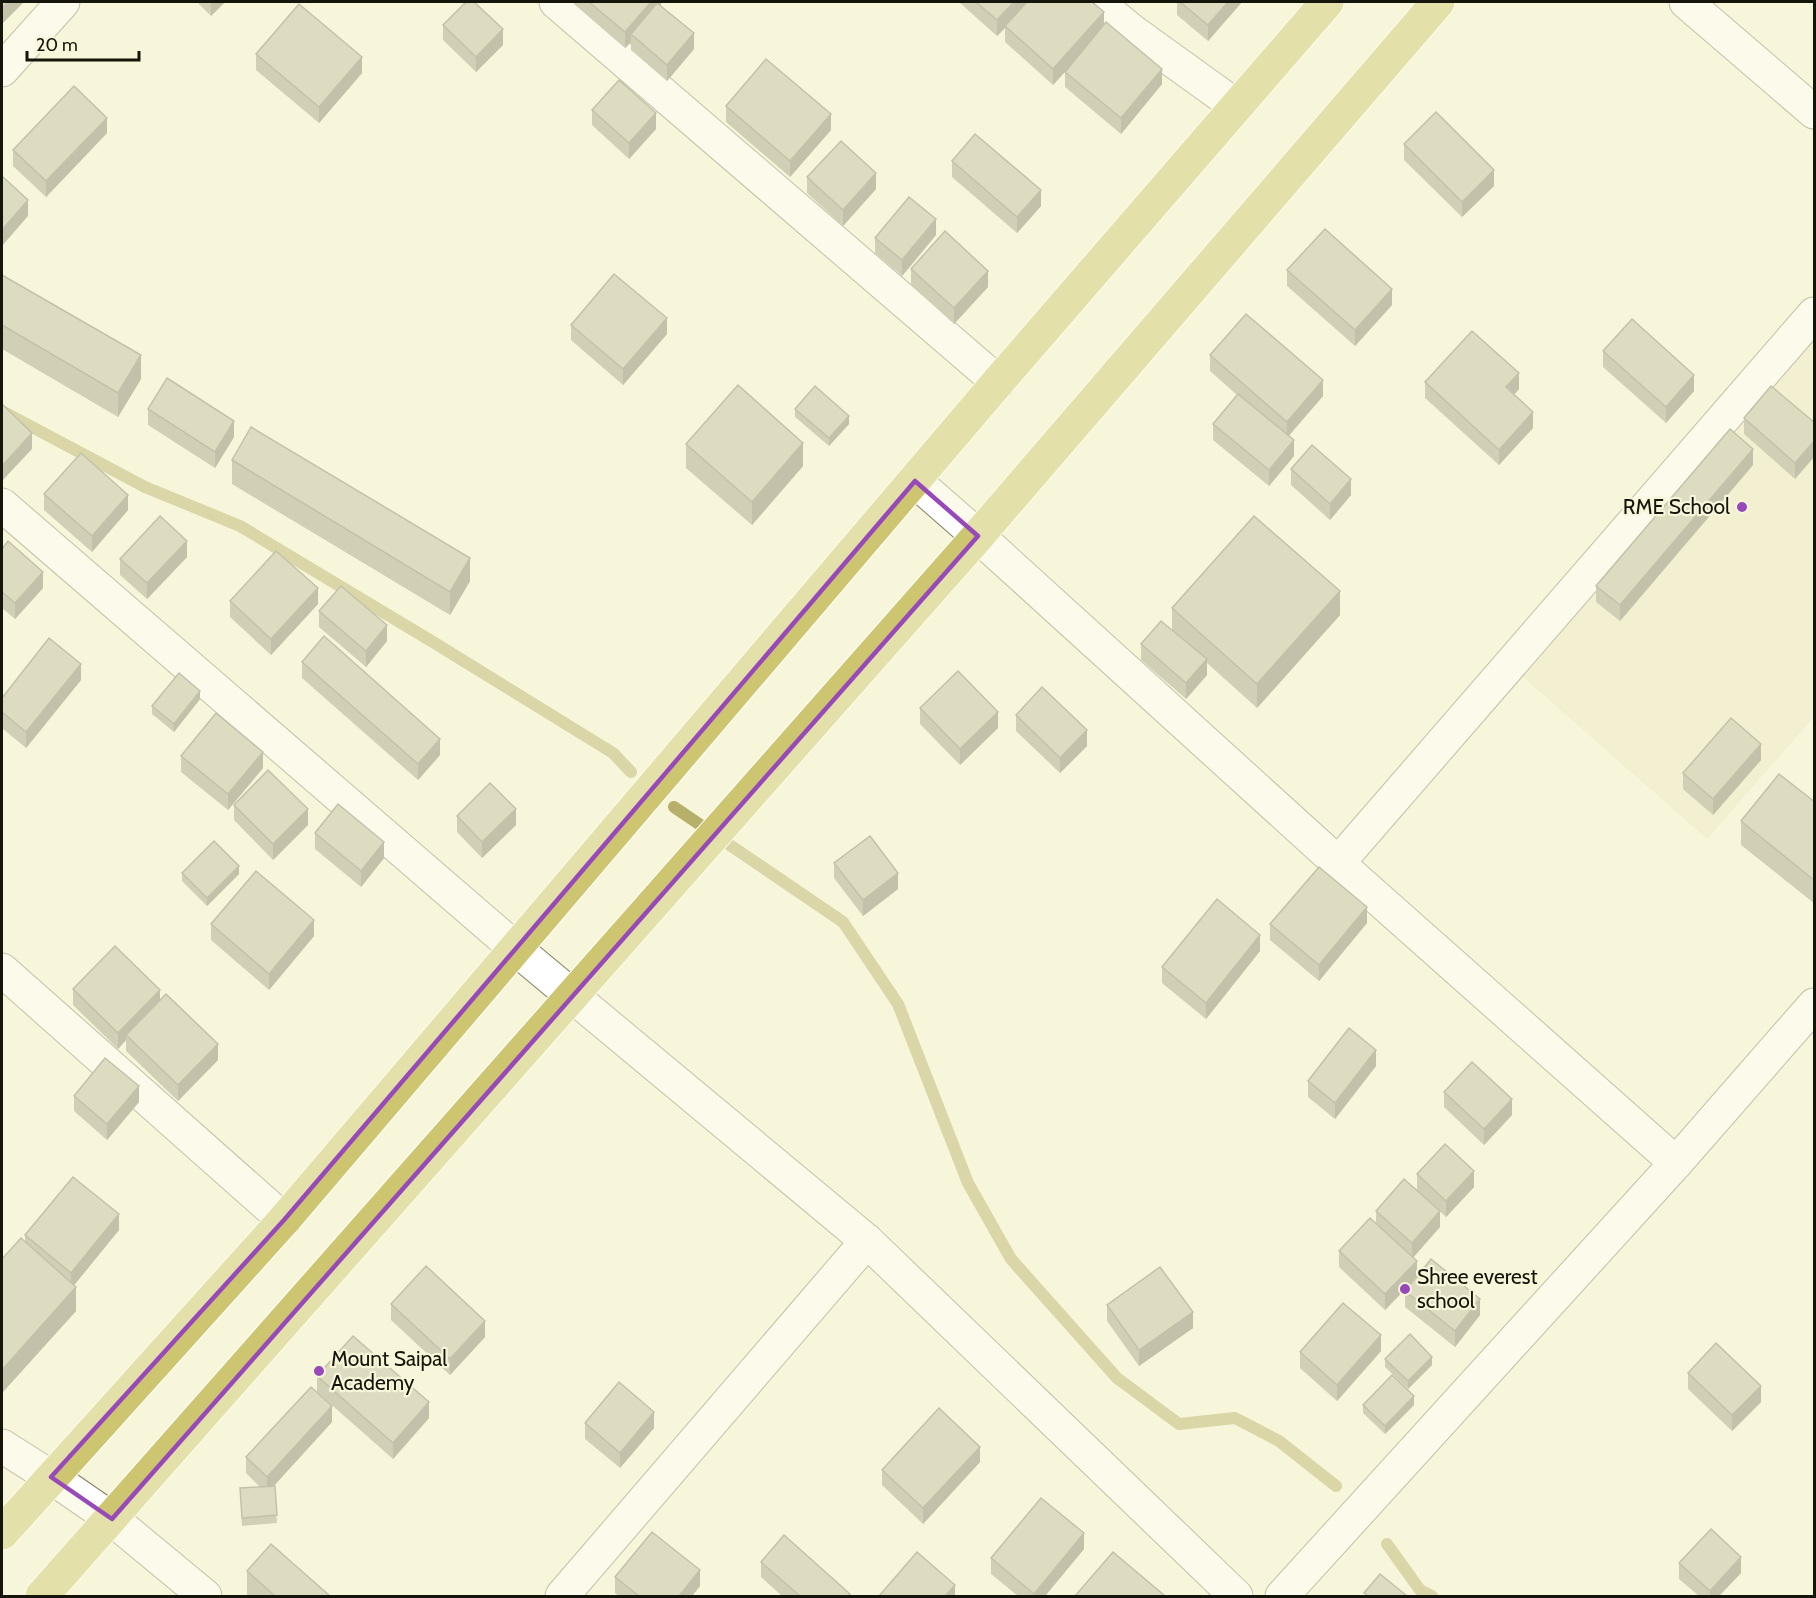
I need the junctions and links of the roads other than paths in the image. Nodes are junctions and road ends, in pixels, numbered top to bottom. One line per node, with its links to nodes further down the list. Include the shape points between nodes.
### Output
1 (63, 2): 7 (street)
2 (556, 2): 11 (street)
3 (1097, 2): 8 (street)
4 (1327, 2): 8 (main road)
5 (1438, 2): 14 (main road)
6 (1686, 2): 9 (street)
7 (2, 70)
8 (1236, 106): 11 (main road)
9 (1815, 112)
10 (1815, 314): 15 (street)
11 (998, 382): 12 (main road)
12 (915, 481): 14 (street); 16 (main road)
13 (2, 505): 16 (street)
14 (978, 536): 15 (street); 18 (main road)
15 (1338, 863): 20 (street)
16 (516, 949): 18 (street); 21 (main road)
17 (2, 970): 21 (street)
18 (572, 996): 22 (street); 25 (main road)
19 (1815, 1005): 20 (street)
20 (1677, 1163): 31 (street)
21 (284, 1220): 24 (main road)
22 (867, 1241): 29 (street); 30 (street)
23 (2, 1446): 24 (street)
24 (51, 1477): 25 (street); 26 (main road)
25 (112, 1519): 27 (main road); 28 (street)
26 (2, 1533)
27 (42, 1596)
28 (206, 1596)
29 (562, 1596)
30 (1236, 1596)
31 (1282, 1596)

